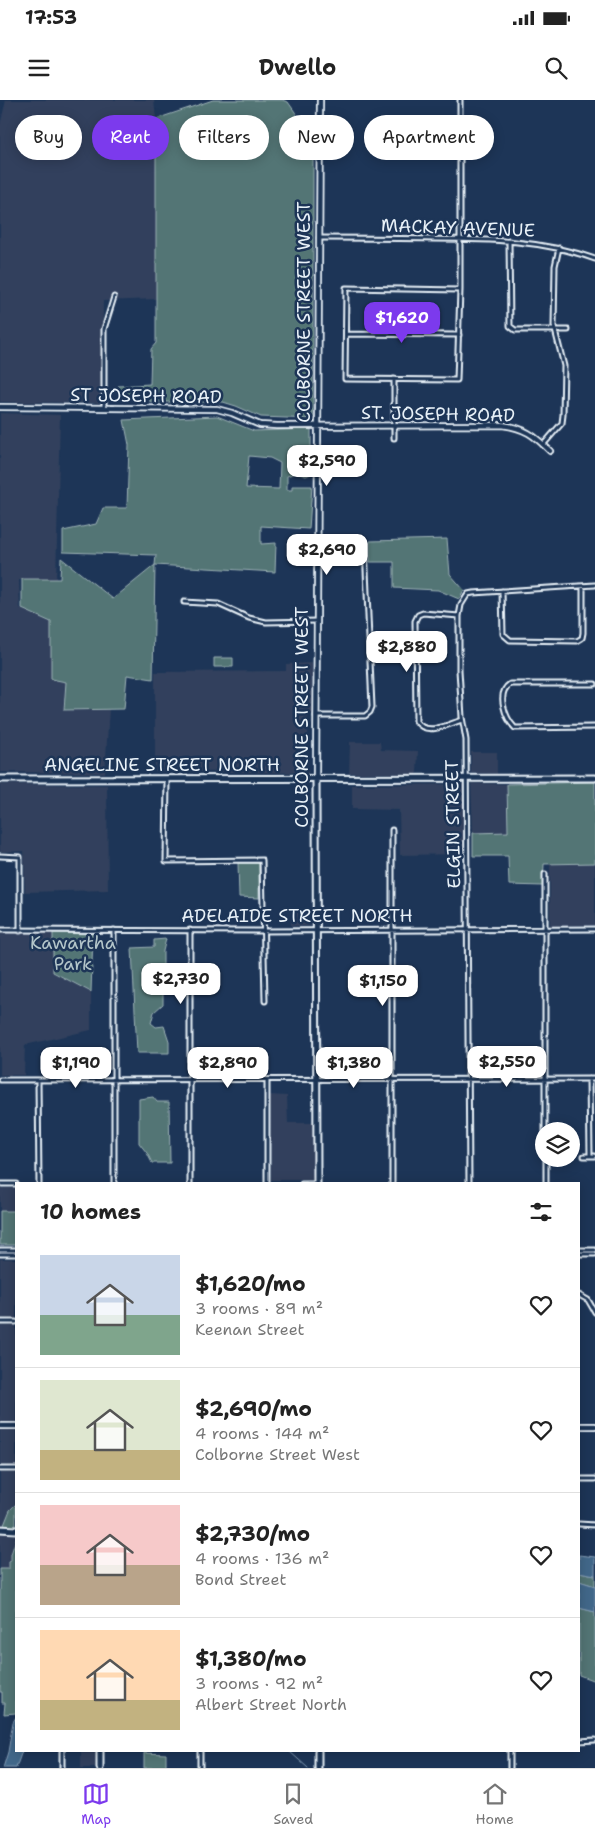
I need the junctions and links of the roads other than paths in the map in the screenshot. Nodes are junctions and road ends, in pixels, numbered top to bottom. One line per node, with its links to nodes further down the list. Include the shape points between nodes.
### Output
1 (320, 100): 3 (street, COLBORNE STREET WEST)
2 (460, 100): 4 (street)
3 (319, 238): 4 (street, MACKAY AVENUE); 18 (street, COLBORNE STREET WEST)
4 (460, 239): 5 (street, MACKAY AVENUE); 8 (street)
5 (509, 241): 6 (street, MACKAY AVENUE); 10 (street, via 510,326 515,330)
6 (559, 248): 7 (street, MACKAY AVENUE); 10 (street, via 555,266)
7 (595, 259)
8 (460, 290): 12 (street, via 346,288); 13 (street)
9 (114, 298): 16 (street, via 104,329)
10 (555, 330): 11 (street); 20 (street, via 564,366 563,416 562,424)
11 (568, 330)
12 (346, 334): 13 (street); 14 (street, via 345,379)
13 (459, 335): 14 (street, via 457,380)
14 (394, 379): 17 (street)
15 (0, 407): 16 (street, ST JOSEPH ROAD)
16 (104, 408): 18 (street, ST JOSEPH ROAD, via 217,409 260,425)
17 (394, 425): 18 (street, ST. JOSEPH ROAD); 19 (street); 20 (street, ST. JOSEPH ROAD, via 508,426 524,429)
18 (318, 426): 22 (street, COLBORNE STREET WEST)
19 (394, 438)
20 (544, 445): 21 (street, ST. JOSEPH ROAD)
21 (550, 451)
22 (317, 548): 28 (street, COLBORNE STREET WEST); 30 (street, via 365,547 372,707 365,716)
23 (595, 585): 24 (street, ELGIN STREET)
24 (583, 586): 25 (street, ELGIN STREET); 25 (street, via 583,633 578,640 510,640 503,634)
25 (502, 591): 27 (street, ELGIN STREET, via 468,594)
26 (184, 602): 28 (street, via 218,604 266,622)
27 (459, 616): 31 (street, ELGIN STREET); 31 (street, via 422,613 415,621 416,721 429,729)
28 (317, 622): 30 (street, COLBORNE STREET WEST)
29 (595, 684): 32 (street, via 510,684 505,688 503,697 506,715 515,728)
30 (316, 716): 33 (street, COLBORNE STREET WEST)
31 (462, 720): 34 (street, ELGIN STREET, via 466,740)
32 (595, 727)
33 (316, 778): 34 (main road, ANGELINE STREET NORTH); 37 (main road, ANGELINE STREET NORTH); 50 (main road, COLBORNE STREET WEST)
34 (466, 778): 35 (main road, ANGELINE STREET NORTH); 46 (street, ELGIN STREET)
35 (595, 778)
36 (0, 779): 37 (main road, ANGELINE STREET NORTH)
37 (167, 779): 49 (street, via 166,861 262,860)
38 (392, 830): 45 (street)
39 (0, 856): 48 (street, via 20,857)
40 (545, 874): 47 (street)
41 (595, 929): 47 (street, ADELAIDE STREET NORTH)
42 (0, 930): 48 (street, ADELAIDE STREET NORTH)
43 (114, 930): 44 (street, ADELAIDE STREET NORTH); 48 (street, ADELAIDE STREET NORTH); 58 (street)
44 (190, 930): 49 (street, ADELAIDE STREET NORTH); 59 (street)
45 (392, 930): 46 (street, ADELAIDE STREET NORTH); 50 (street, ADELAIDE STREET NORTH); 61 (street)
46 (467, 930): 47 (street, ADELAIDE STREET NORTH); 62 (street, ELGIN STREET)
47 (545, 930): 53 (street)
48 (20, 931)
49 (263, 931): 50 (street, ADELAIDE STREET NORTH); 51 (street)
50 (316, 931): 52 (main road, COLBORNE STREET WEST)
51 (265, 1001)
52 (316, 1079): 60 (street); 61 (street); 72 (main road, COLBORNE STREET WEST)
53 (545, 1079): 54 (street); 62 (street); 63 (street)
54 (589, 1079): 55 (street); 65 (street)
55 (595, 1079)
56 (0, 1080): 57 (street)
57 (38, 1080): 58 (street); 68 (street)
58 (114, 1080): 59 (street); 69 (street)
59 (190, 1080): 60 (street); 70 (street)
60 (266, 1080): 71 (street)
61 (392, 1080): 62 (street); 73 (street)
62 (468, 1080): 74 (street, ELGIN STREET)
63 (545, 1122)
64 (584, 1156): 65 (street)
65 (590, 1156): 66 (street)
66 (595, 1156)
67 (546, 1167): 75 (street)
68 (39, 1182)
69 (114, 1182)
70 (190, 1182)
71 (267, 1182)
72 (317, 1182)
73 (392, 1182)
74 (469, 1182)
75 (546, 1182)
76 (0, 1184): 77 (street)
77 (15, 1184)
78 (0, 1250): 79 (street)
79 (15, 1250)
80 (580, 1250): 81 (street)
81 (595, 1250)
82 (0, 1254): 83 (street)
83 (15, 1254)
84 (580, 1254): 85 (street)
85 (595, 1254)
86 (580, 1296): 87 (street, via 588,1300)
87 (595, 1312)
88 (0, 1322): 89 (street)
89 (15, 1322)
90 (0, 1426): 91 (street)
91 (15, 1426)
92 (580, 1426): 93 (street)
93 (595, 1426)
94 (0, 1469): 95 (street)
95 (15, 1469)
96 (580, 1479): 97 (street)
97 (595, 1479)
98 (580, 1524): 99 (street)
99 (595, 1524)
100 (0, 1529): 101 (main road)
101 (15, 1530)
102 (595, 1740): 103 (street)
103 (580, 1741)
104 (62, 1752): 109 (street)
105 (100, 1752): 110 (main road)
106 (200, 1752): 111 (street)
107 (318, 1752): 112 (main road)
108 (510, 1752): 113 (street)
109 (62, 1768)
110 (100, 1768)
111 (200, 1768)
112 (318, 1768)
113 (510, 1768)

